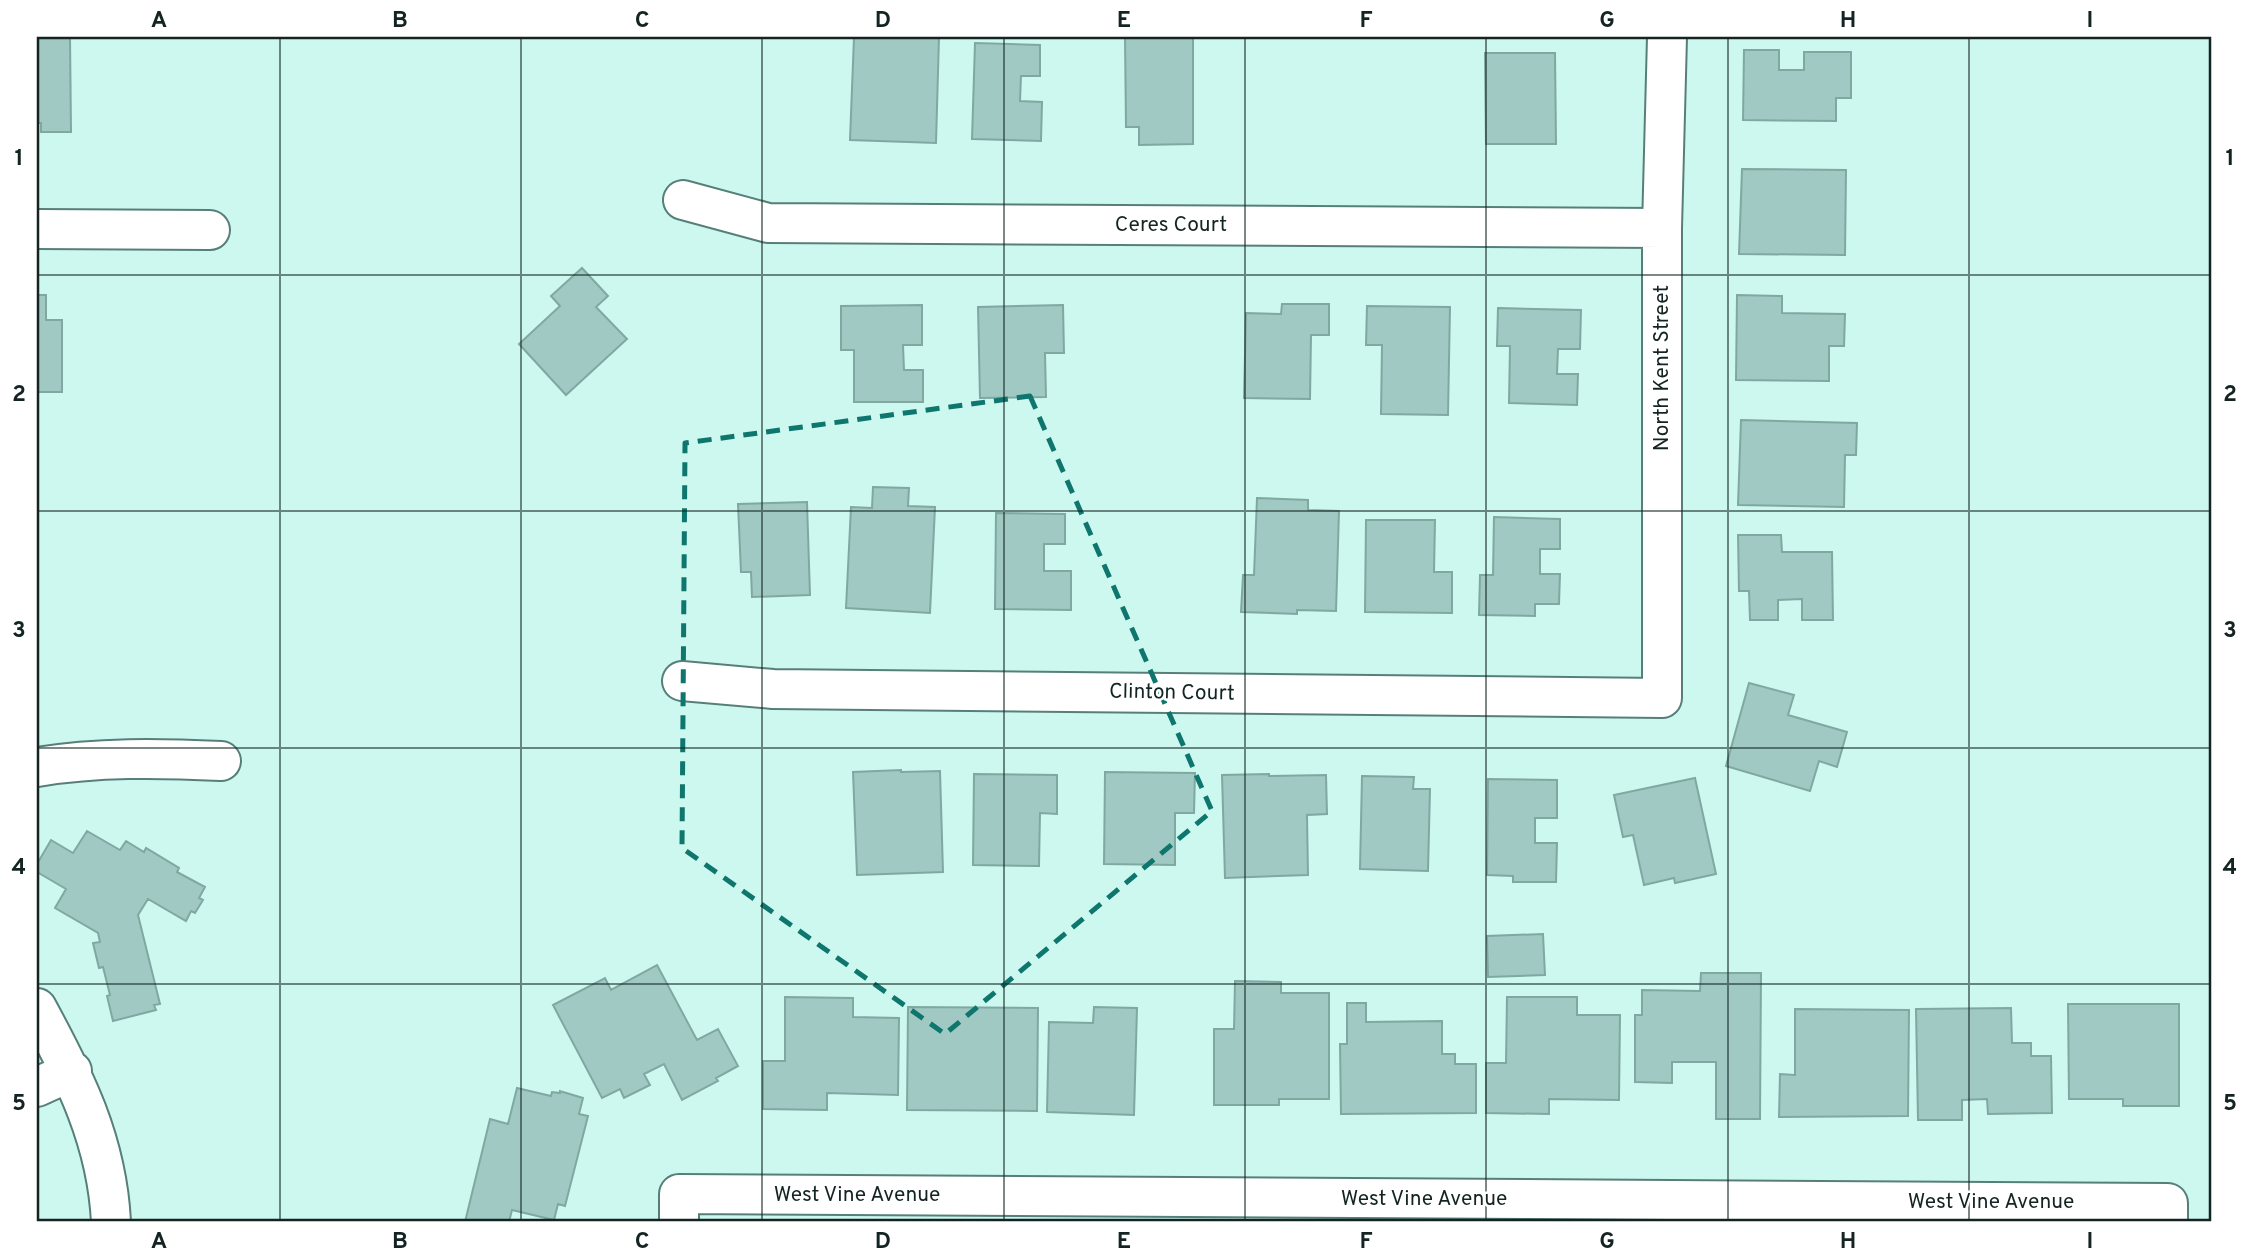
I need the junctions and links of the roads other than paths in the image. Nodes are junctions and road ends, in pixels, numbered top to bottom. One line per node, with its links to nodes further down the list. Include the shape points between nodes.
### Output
1 (1667, 37): 3 (street, North Kent Street)
2 (683, 200): 3 (street, Ceres Court, via 768,223)
3 (1662, 228): 7 (street, North Kent Street)
4 (37, 229): 5 (street)
5 (210, 230)
6 (682, 681): 7 (street, Clinton Court, via 773,689)
7 (1662, 698)
8 (221, 761): 9 (street, via 132,758)
9 (37, 767)
10 (37, 1008): 11 (street)
11 (72, 1071): 12 (street); 15 (street, via 94,1126)
12 (37, 1087)
13 (679, 1208): 14 (street, West Vine Avenue)
14 (2168, 1213)
15 (111, 1222)

